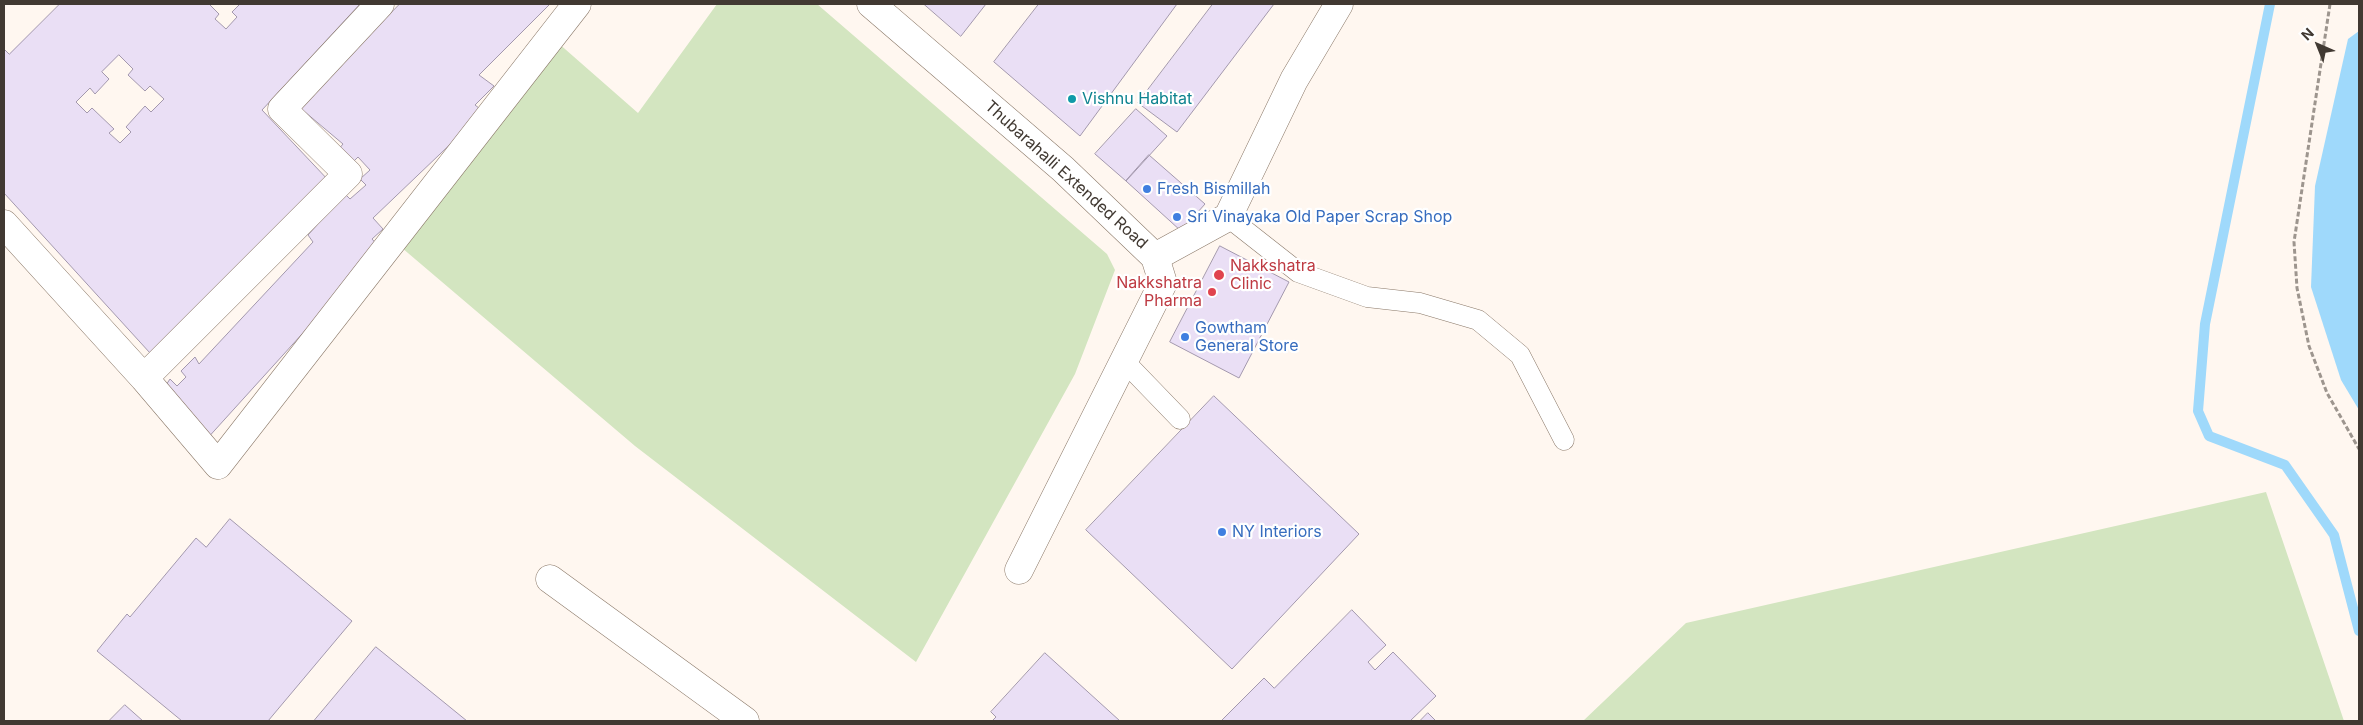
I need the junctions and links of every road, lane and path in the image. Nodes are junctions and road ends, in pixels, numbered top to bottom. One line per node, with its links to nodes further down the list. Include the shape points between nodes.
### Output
1 (380, 4): 10 (street, via 282,109 348,174)
2 (577, 4): 10 (street, via 218,465)
3 (871, 4): 8 (street, Thubarahalli Extended Road, via 1063,169)
4 (1339, 4): 6 (street, via 1294,80)
5 (2330, 4): 13 (path, via 2294,242 2297,288 2309,346 2327,393)
6 (1228, 217): 8 (street); 12 (lane, via 1298,272 1367,297 1420,303 1478,320 1520,355)
7 (4, 224): 10 (street)
8 (1155, 257): 9 (street, Thubarahalli Extended Road, via 1163,283)
9 (1124, 361): 11 (lane); 14 (street, Thubarahalli Extended Road)
10 (144, 378)
11 (1180, 419)
12 (1564, 440)
13 (2359, 448)
14 (1019, 570)
15 (550, 579): 16 (street)
16 (745, 721)

